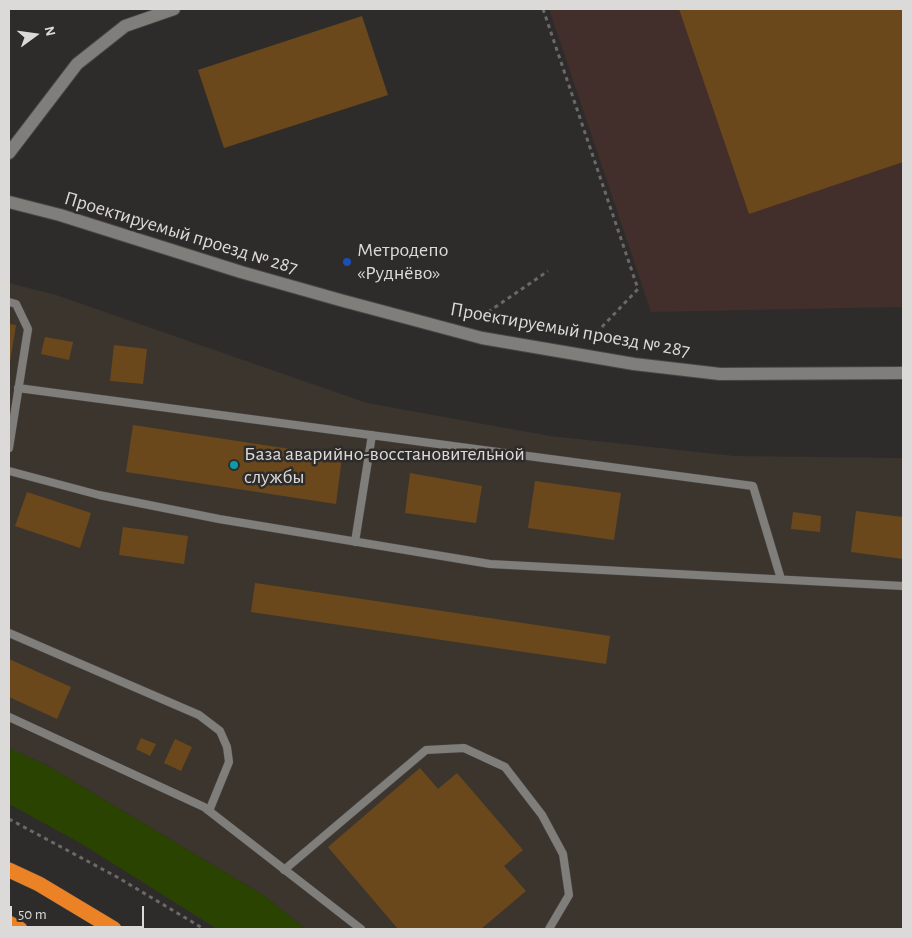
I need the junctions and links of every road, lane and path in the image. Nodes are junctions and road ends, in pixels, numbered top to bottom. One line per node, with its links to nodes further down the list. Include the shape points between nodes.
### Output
1 (174, 9): 3 (street, via 125,26 77,64)
2 (543, 9): 8 (path, via 638,290)
3 (9, 153)
4 (9, 202): 9 (street, Проектируемый проезд № 287, via 286,285 482,338 634,364 720,374)
5 (548, 271): 7 (path)
6 (9, 302): 10 (lane, via 16,304 28,329)
7 (488, 312)
8 (599, 330)
9 (903, 373)
10 (18, 388): 11 (lane); 12 (lane)
11 (372, 435): 14 (lane); 15 (lane, via 753,486)
12 (9, 448)
13 (9, 472): 14 (lane, via 108,497)
14 (355, 542): 15 (lane, via 490,564)
15 (781, 579): 16 (lane)
16 (903, 586)
17 (9, 633): 19 (lane, via 199,715 220,731 227,747 228,762)
18 (9, 717): 19 (lane)
19 (209, 811): 22 (lane)
20 (9, 819): 26 (path, via 117,877)
21 (9, 870): 25 (highway)
22 (284, 870): 27 (lane); 28 (lane, via 426,750 464,748 505,766 542,815 563,854 569,895)
23 (9, 923): 24 (highway)
24 (20, 929)
25 (114, 929)
26 (204, 929)
27 (361, 929)
28 (549, 929)

